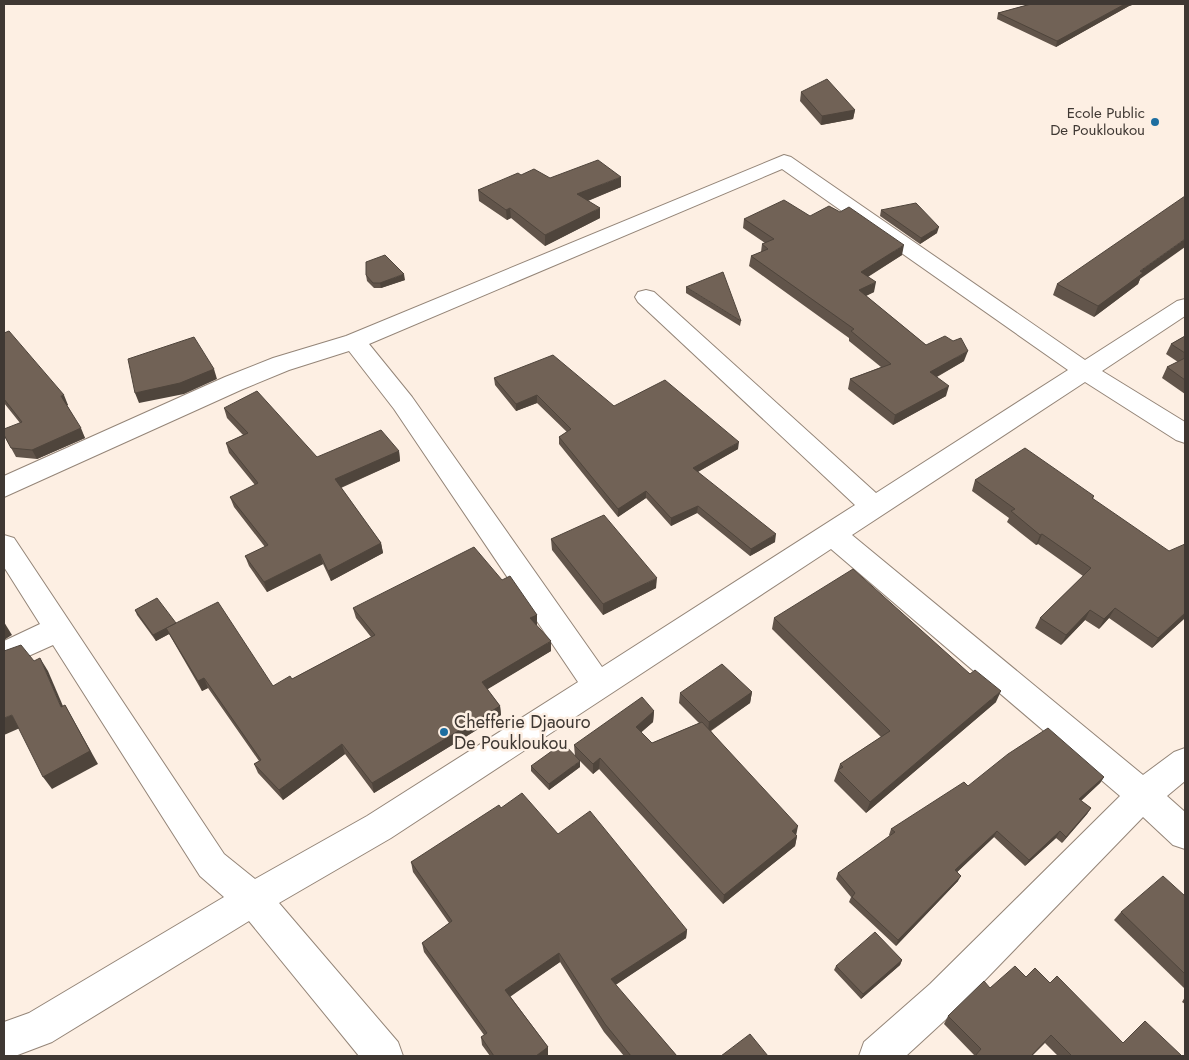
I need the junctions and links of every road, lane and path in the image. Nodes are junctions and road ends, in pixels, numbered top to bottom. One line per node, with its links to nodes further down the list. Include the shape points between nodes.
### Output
1 (646, 297): 7 (street)
2 (1185, 306): 4 (street)
3 (354, 341): 4 (street, via 784,161); 6 (street, via 281,364); 12 (street, via 403,403)
4 (1085, 371): 5 (street); 7 (street)
5 (1185, 434)
6 (4, 487)
7 (873, 506): 8 (street)
8 (831, 533): 12 (street); 14 (street)
9 (4, 545): 10 (street)
10 (59, 628): 11 (street); 16 (street, via 212,865)
11 (4, 655)
12 (597, 685): 16 (street, via 379,827)
13 (1185, 762): 14 (street)
14 (1143, 795): 15 (street); 19 (street, via 943,997)
15 (1185, 834)
16 (253, 899): 17 (street, via 39,1029); 18 (street)
17 (4, 1041)
18 (384, 1056)
19 (878, 1056)

